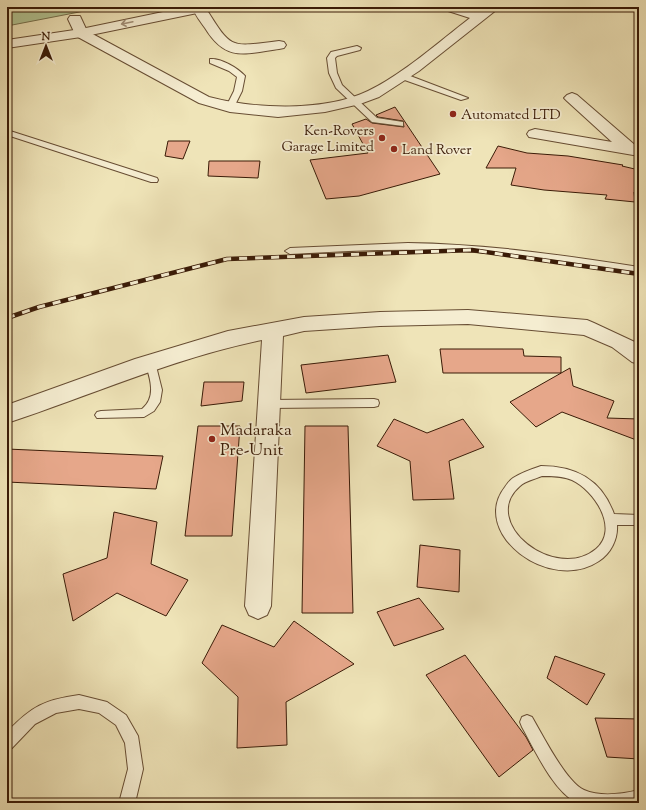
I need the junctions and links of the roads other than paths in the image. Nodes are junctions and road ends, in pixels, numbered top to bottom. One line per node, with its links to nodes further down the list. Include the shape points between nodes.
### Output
1 (450, 7): 4 (street)
2 (493, 7): 4 (street)
3 (203, 8): 6 (street, one-way to 6); 9 (street, via 219,40 228,47 237,50)
4 (480, 17): 12 (street)
5 (7, 32): 7 (street)
6 (82, 33): 7 (street); 7 (street, via 69,20); 16 (street, via 204,100)
7 (30, 34): 8 (street)
8 (7, 44)
9 (279, 45)
10 (357, 48): 15 (lane, via 334,54 331,58 333,73 339,86)
11 (213, 62): 16 (lane, via 232,69 241,76 238,91)
12 (402, 76): 13 (lane); 15 (street, via 374,94)
13 (464, 98)
14 (572, 98): 20 (street)
15 (355, 101): 16 (street, via 278,112); 17 (lane, via 375,120)
16 (230, 107)
17 (400, 124)
18 (7, 132): 21 (lane)
19 (535, 134): 20 (street)
20 (635, 150)
21 (154, 180)
22 (290, 251): 23 (lane, via 360,247 478,249)
23 (639, 270)
24 (273, 330): 25 (street, via 319,323 468,317 586,328 619,342); 26 (street, via 228,339); 28 (street)
25 (639, 356)
26 (150, 362): 29 (street); 30 (lane, via 158,384 154,404 150,410 144,413)
27 (374, 403): 28 (lane)
28 (268, 404): 33 (street)
29 (7, 414)
30 (101, 415)
31 (611, 519): 31 (lane, via 610,536 604,550 590,560 572,566 553,564 533,557 517,545 506,529 503,518 504,497 512,484 525,475 541,471 560,472 578,478 593,489 605,503); 32 (lane)
32 (639, 520)
33 (258, 606)
34 (526, 722): 36 (lane, via 564,782 580,797 619,802)
35 (7, 743): 37 (lane, via 16,731 36,714 58,704 81,701 102,706 120,718 132,736 137,760 134,785)
36 (639, 798)
37 (127, 803)

